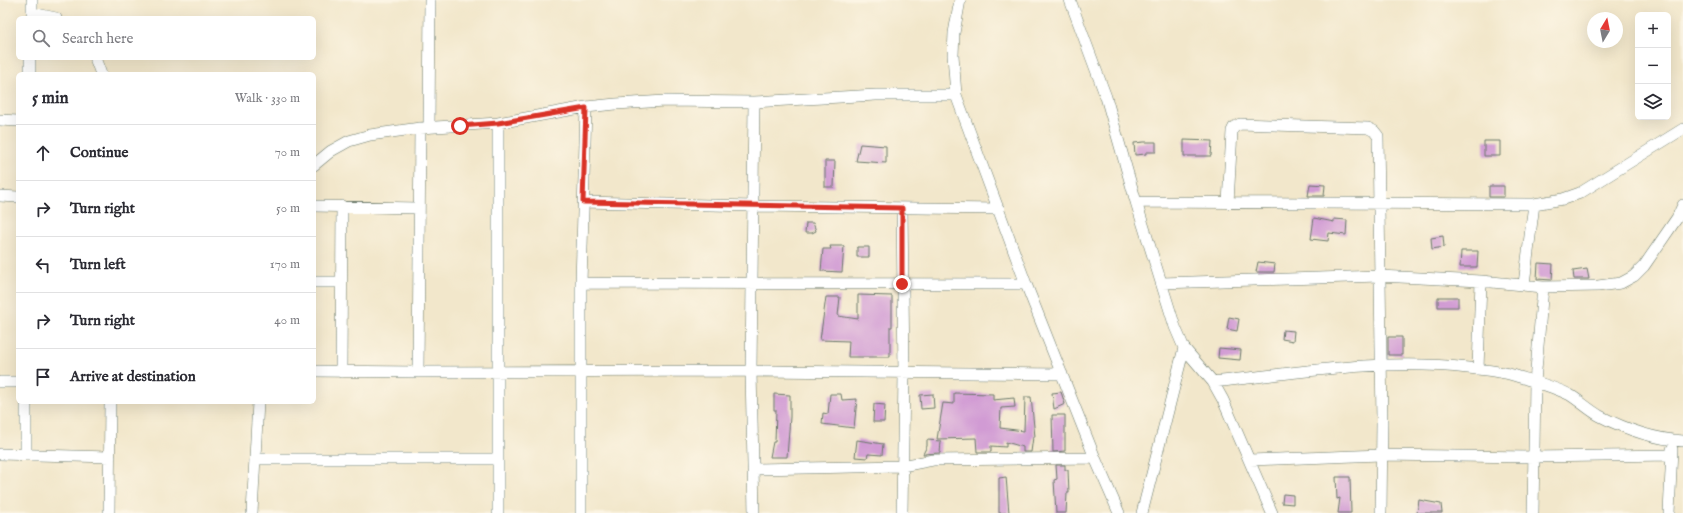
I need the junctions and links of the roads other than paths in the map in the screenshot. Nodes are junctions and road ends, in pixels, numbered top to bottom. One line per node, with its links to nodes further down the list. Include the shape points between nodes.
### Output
1 (32, 0): 5 (street)
2 (430, 0): 16 (street)
3 (960, 0): 10 (street, via 953,55)
4 (1070, 0): 22 (street, via 1106,97)
5 (32, 15)
6 (30, 60): 8 (street)
7 (96, 60): 9 (street)
8 (30, 72)
9 (100, 72)
10 (956, 95): 11 (street, via 833,97); 32 (street)
11 (754, 102): 12 (street, via 665,101); 29 (street)
12 (586, 108): 15 (street); 21 (street)
13 (0, 120): 14 (street)
14 (16, 121)
15 (498, 123): 16 (street); 48 (street)
16 (424, 128): 18 (street, via 370,135 349,141); 30 (street)
17 (1683, 129): 25 (street, via 1585,191 1571,197)
18 (316, 163)
19 (0, 196): 20 (street)
20 (16, 197)
21 (583, 202): 29 (street); 37 (street)
22 (1136, 202): 23 (street); 38 (street)
23 (1228, 203): 24 (street); 24 (street, via 1232,131 1240,124 1368,128 1374,131 1378,136)
24 (1378, 203): 25 (street); 33 (street)
25 (1534, 204): 42 (street)
26 (1683, 205): 43 (street, via 1655,252 1634,276 1621,283 1598,286)
27 (316, 206): 28 (street)
28 (342, 206): 30 (street); 36 (street)
29 (753, 206): 31 (street); 39 (street)
30 (418, 208): 51 (street)
31 (902, 208): 32 (street); 40 (street)
32 (999, 209): 41 (street)
33 (1379, 276): 34 (street); 38 (street); 45 (street)
34 (1481, 281): 42 (street); 46 (street)
35 (316, 282): 36 (street)
36 (341, 282): 50 (street)
37 (581, 283): 39 (street); 52 (street)
38 (1162, 283): 44 (street)
39 (752, 284): 40 (street); 49 (street)
40 (902, 284): 41 (street); 53 (street)
41 (1026, 284): 54 (street)
42 (1524, 284): 43 (street)
43 (1543, 287): 58 (street)
44 (1184, 348): 57 (street); 82 (street)
45 (1381, 364): 46 (street, via 1444,365); 57 (street); 65 (street)
46 (1478, 369): 58 (street, via 1510,374)
47 (316, 371): 50 (street)
48 (498, 371): 51 (street); 52 (street); 71 (street)
49 (751, 371): 52 (street); 53 (street); 74 (street)
50 (341, 372): 51 (street)
51 (418, 372)
52 (580, 372): 78 (street)
53 (904, 373): 54 (street); 73 (street)
54 (1062, 374): 69 (street)
55 (0, 382): 56 (street)
56 (16, 382)
57 (1213, 382): 72 (street)
58 (1535, 382): 62 (street, via 1569,395 1621,426); 68 (street)
59 (26, 404): 64 (street)
60 (110, 404): 67 (street)
61 (258, 404): 70 (street)
62 (1678, 440): 66 (street)
63 (0, 454): 64 (street)
64 (26, 455): 67 (street)
65 (1381, 455): 68 (street); 72 (street); 84 (street)
66 (1672, 455): 68 (street); 86 (street)
67 (110, 457): 75 (street)
68 (1534, 457): 85 (street)
69 (1095, 458): 73 (street, via 933,460); 81 (street)
70 (255, 459): 71 (street); 76 (street)
71 (498, 459): 77 (street)
72 (1250, 460): 83 (street)
73 (902, 466): 74 (street); 80 (street)
74 (754, 468): 79 (street)
75 (110, 513)
76 (252, 513)
77 (498, 513)
78 (581, 513)
79 (754, 513)
80 (902, 513)
81 (1119, 513)
82 (1142, 513)
83 (1272, 513)
84 (1381, 513)
85 (1533, 513)
86 (1669, 513)

